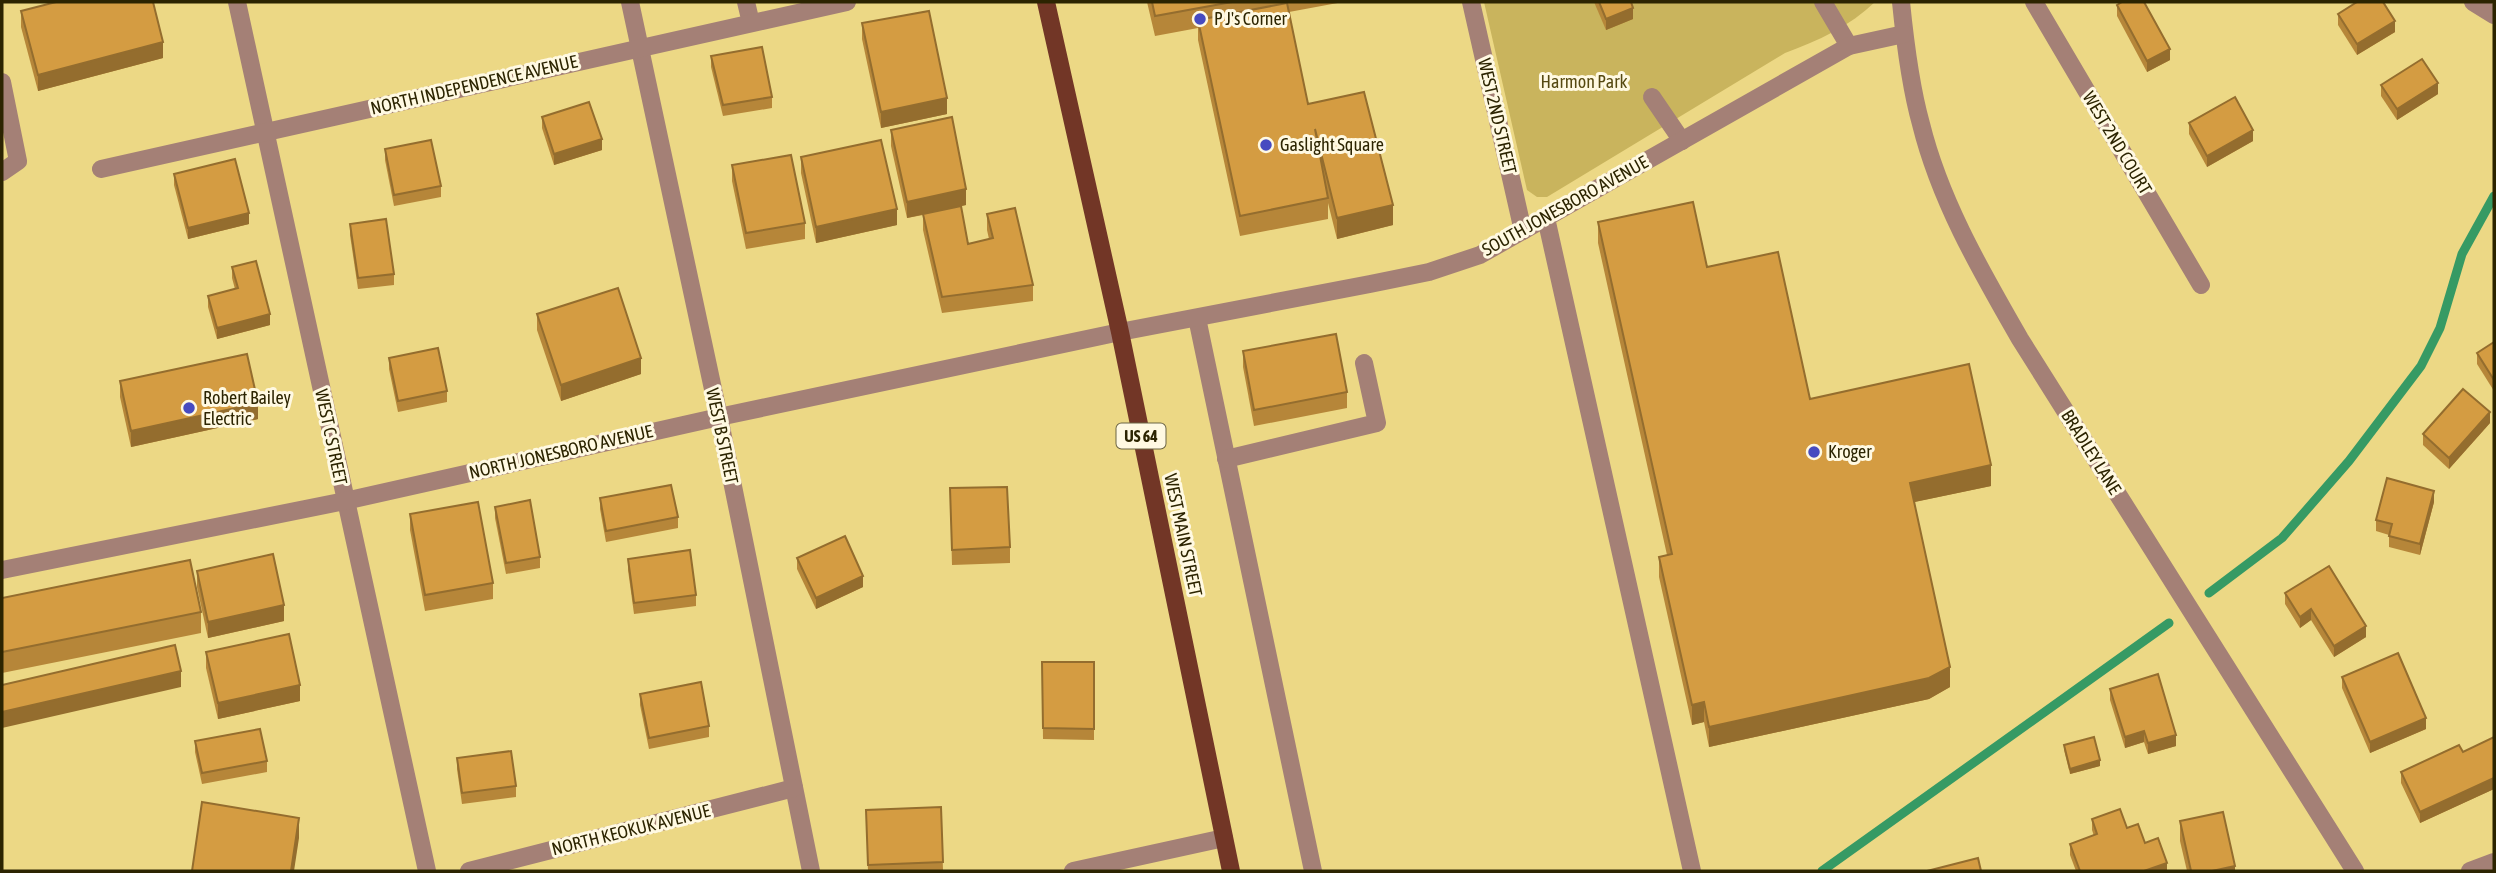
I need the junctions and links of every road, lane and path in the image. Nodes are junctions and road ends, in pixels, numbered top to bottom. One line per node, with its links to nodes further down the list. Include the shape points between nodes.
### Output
1 (237, 2): 18 (street, WEST C STREET)
2 (630, 2): 15 (street, WEST B STREET)
3 (746, 2): 12 (street)
4 (846, 2): 12 (street, NORTH INDEPENDENCE AVENUE)
5 (1046, 2): 26 (main road, WEST MAIN STREET / US 64)
6 (1471, 2): 23 (street, WEST 2ND STREET)
7 (1823, 2): 14 (street)
8 (1901, 2): 13 (street, BRADLEY LANE)
9 (2034, 2): 24 (street, WEST 2ND COURT)
10 (2473, 2): 11 (street)
11 (2494, 16)
12 (751, 23): 15 (street, NORTH INDEPENDENCE AVENUE)
13 (1904, 34): 14 (street, SOUTH JONESBORO AVENUE); 42 (street, BRADLEY LANE, via 1920,124 1942,188 1976,261 2020,339)
14 (1849, 46): 19 (street, SOUTH JONESBORO AVENUE)
15 (639, 48): 18 (street, NORTH INDEPENDENCE AVENUE); 28 (street, WEST B STREET)
16 (2, 82): 21 (street, via 18,161)
17 (1653, 97): 19 (street)
18 (264, 132): 20 (street, NORTH INDEPENDENCE AVENUE); 30 (street, WEST C STREET)
19 (1682, 141): 22 (street, SOUTH JONESBORO AVENUE)
20 (102, 169)
21 (2, 172)
22 (1546, 218): 23 (street, SOUTH JONESBORO AVENUE); 41 (street)
23 (1523, 231): 25 (street, SOUTH JONESBORO AVENUE, via 1480,254 1429,272)
24 (2201, 285)
25 (1197, 318): 26 (street, SOUTH JONESBORO AVENUE); 29 (street)
26 (1120, 332): 28 (street, NORTH JONESBORO AVENUE); 33 (main road, WEST MAIN STREET / US 64)
27 (1364, 363): 29 (street, via 1377,423)
28 (719, 417): 30 (street, NORTH JONESBORO AVENUE); 32 (street, WEST B STREET)
29 (1226, 459): 40 (street)
30 (345, 501): 31 (street, NORTH JONESBORO AVENUE); 36 (street, WEST C STREET)
31 (2, 570)
32 (794, 788): 37 (street, NORTH KEOKUK AVENUE); 38 (street, WEST B STREET)
33 (1224, 838): 35 (street); 39 (main road, WEST MAIN STREET / US 64)
34 (2494, 862): 43 (street)
35 (1085, 870)
36 (427, 871)
37 (469, 871)
38 (811, 871)
39 (1231, 871)
40 (1313, 871)
41 (1692, 871)
42 (2355, 871)
43 (2470, 871)

